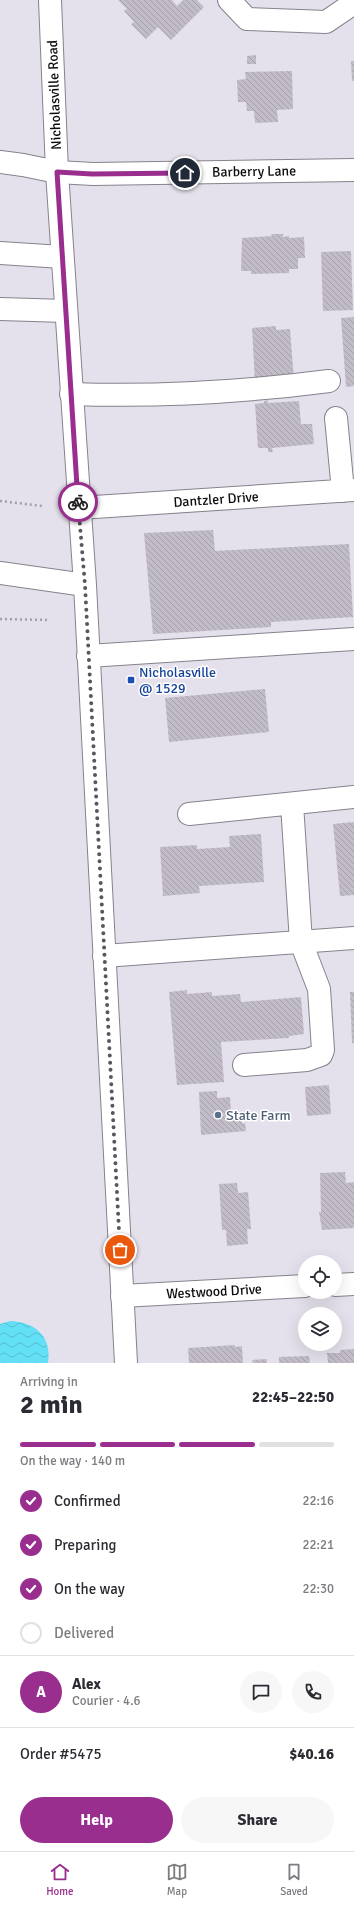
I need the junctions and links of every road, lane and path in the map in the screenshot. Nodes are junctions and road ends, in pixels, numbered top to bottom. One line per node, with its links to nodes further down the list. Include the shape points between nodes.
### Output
1 (50, 0): 6 (main road, Nicholasville Road)
2 (229, 0): 3 (main road, via 247,19 326,22)
3 (354, 3)
4 (0, 162): 6 (main road, Barberry Lane)
5 (354, 170): 6 (main road, Barberry Lane, via 92,174)
6 (57, 172): 8 (main road, Nicholasville Road)
7 (0, 254): 8 (main road)
8 (62, 257): 10 (main road, Nicholasville Road)
9 (0, 309): 10 (main road)
10 (66, 311): 12 (main road, Nicholasville Road)
11 (329, 381): 12 (main road, via 262,389 150,394)
12 (71, 394): 17 (main road, Nicholasville Road)
13 (336, 418): 14 (main road)
14 (348, 491): 17 (main road, Dantzler Drive)
15 (0, 501): 16 (path)
16 (42, 506)
17 (79, 508): 19 (main road, Nicholasville Road)
18 (0, 573): 19 (main road)
19 (85, 585): 23 (main road, Nicholasville Road)
20 (0, 619): 21 (path)
21 (49, 620)
22 (354, 638): 23 (main road)
23 (88, 656): 29 (main road, Nicholasville Road)
24 (354, 797): 25 (main road)
25 (292, 804): 26 (main road); 28 (main road)
26 (189, 814)
27 (354, 938): 28 (main road)
28 (301, 942): 29 (main road); 30 (main road, via 320,989 324,1050 321,1055 307,1060)
29 (104, 956): 34 (main road, Nicholasville Road)
30 (244, 1065)
31 (354, 1284): 32 (main road)
32 (342, 1285)
33 (298, 1286): 34 (main road, Westwood Drive)
34 (122, 1296): 35 (main road, Nicholasville Road)
35 (126, 1363)

